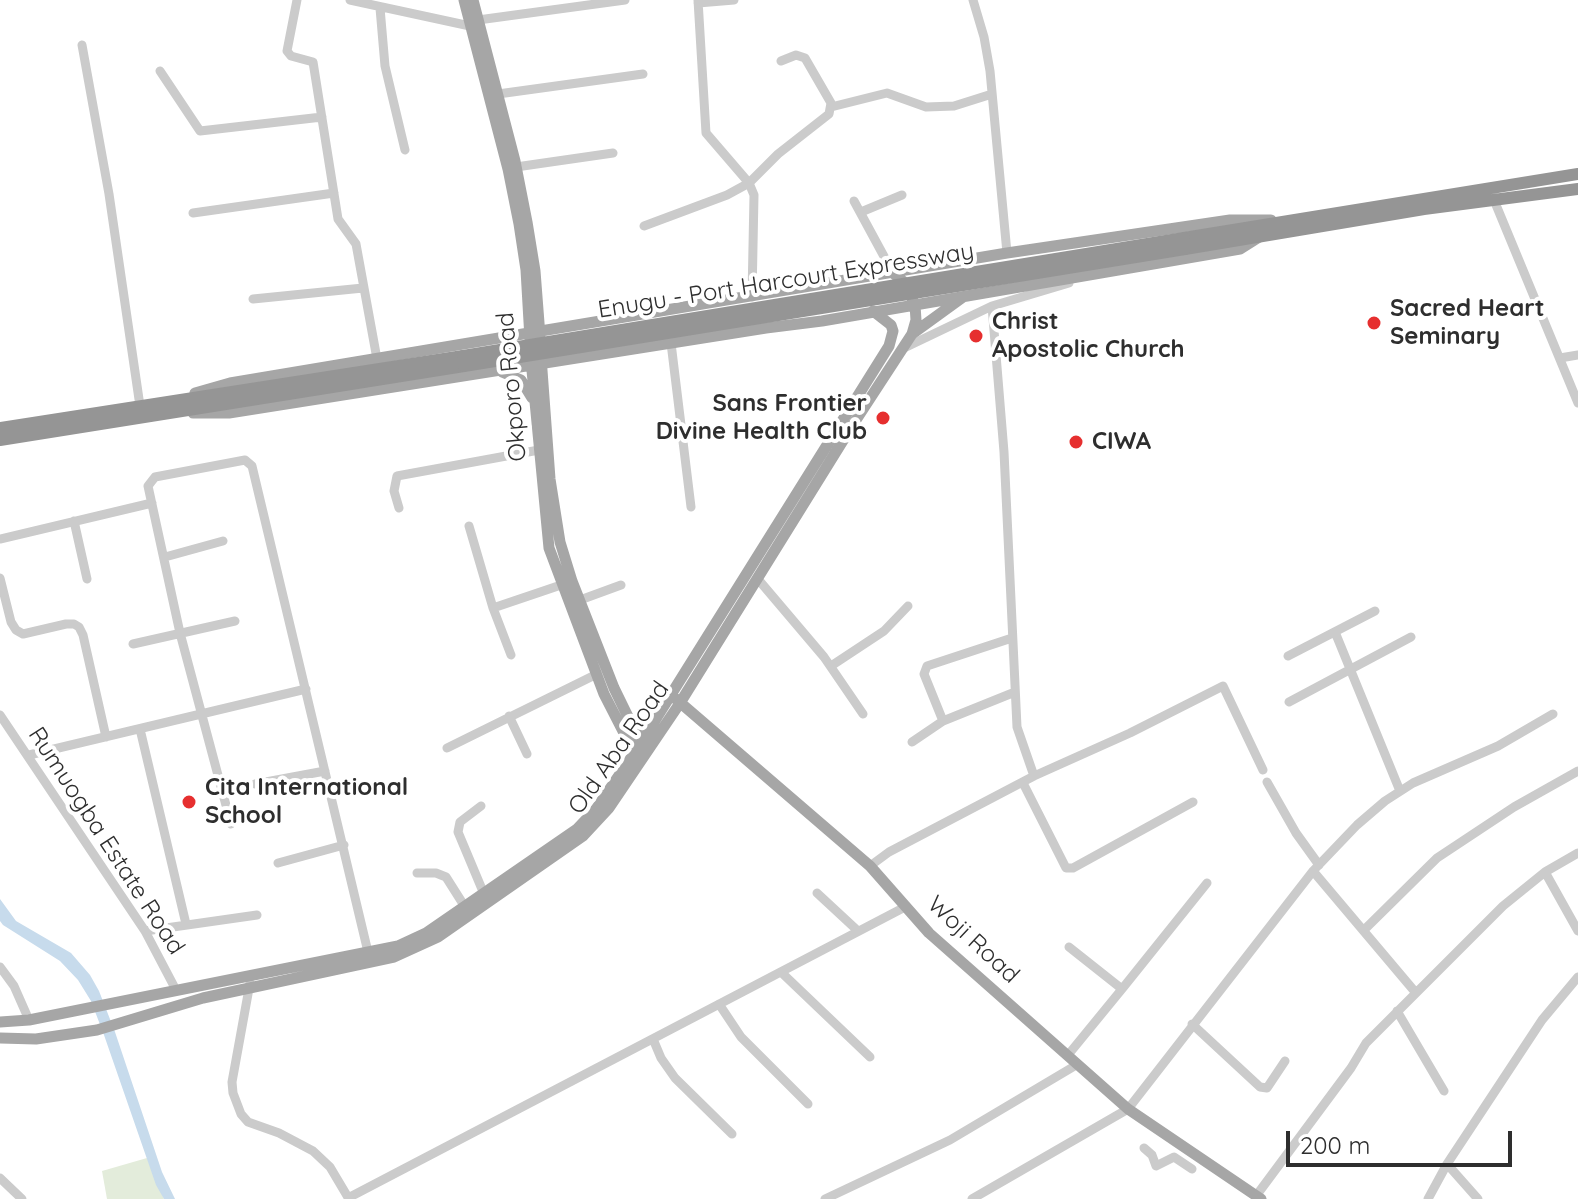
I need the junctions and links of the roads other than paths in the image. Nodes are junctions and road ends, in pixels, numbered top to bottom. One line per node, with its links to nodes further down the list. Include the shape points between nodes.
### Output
1 (297, 0): 18 (street, via 287,51 313,62)
2 (350, 0): 9 (street)
3 (464, 0): 10 (main road, Okporo Road)
4 (473, 0): 10 (main road, Okporo Road)
5 (625, 0): 10 (street)
6 (734, 0): 8 (street)
7 (973, 0): 16 (street)
8 (698, 1): 23 (street, via 706,133)
9 (380, 8): 10 (street); 19 (street, via 385,66)
10 (474, 23): 15 (main road, Okporo Road); 49 (main road, Okporo Road, via 519,224)
11 (82, 45): 63 (street)
12 (781, 61): 17 (street, via 796,55 805,58)
13 (160, 71): 18 (street, via 200,131)
14 (643, 74): 15 (street)
15 (498, 94): 21 (main road, Okporo Road)
16 (992, 94): 17 (street, via 954,106 926,107 887,93); 35 (street)
17 (831, 107): 23 (street)
18 (322, 117): 25 (street)
19 (405, 150)
20 (613, 153): 21 (street)
21 (516, 167): 41 (main road, Okporo Road)
22 (1578, 174): 31 (highway, Enugu - Port Harcourt Expressway)
23 (749, 183): 32 (street); 42 (street, via 755,207)
24 (1578, 189): 27 (highway, Enugu - Port Harcourt Expressway)
25 (334, 193): 30 (street); 38 (street, via 338,219 356,244)
26 (902, 195): 29 (street)
27 (1494, 200): 33 (highway, Enugu - Port Harcourt Expressway); 55 (street)
28 (854, 201): 29 (street)
29 (861, 212): 36 (street)
30 (193, 213)
31 (1299, 219): 34 (highway, Enugu - Port Harcourt Expressway); 35 (main road, via 1230,220)
32 (644, 226)
33 (1260, 236): 34 (highway, Enugu - Port Harcourt Expressway); 37 (main road, via 1240,249)
34 (1184, 243): 57 (highway, Enugu - Port Harcourt Expressway, bridge)
35 (1007, 253): 36 (main road)
36 (893, 273): 39 (main road); 44 (main road, via 905,283)
37 (1077, 276): 40 (main road); 45 (street, via 1075,281)
38 (363, 288): 43 (street); 56 (street)
39 (805, 288): 42 (main road); 47 (main road, via 797,303 800,312)
40 (965, 295): 44 (main road); 50 (main road)
41 (537, 297): 48 (main road, via 551,322); 49 (main road, Okporo Road)
42 (752, 297): 48 (main road)
43 (253, 299)
44 (915, 305): 46 (main road); 50 (main road, Old Aba Road)
45 (992, 306): 52 (street); 89 (street)
46 (873, 311): 47 (main road); 98 (main road, Old Aba Road, via 891,325 889,346)
47 (832, 318): 51 (main road)
48 (590, 324): 49 (main road)
49 (535, 333): 56 (main road); 58 (main road, Okporo Road)
50 (912, 334): 52 (main road, Old Aba Road)
51 (671, 343): 54 (main road); 69 (street)
52 (902, 349): 77 (main road, Old Aba Road)
53 (1578, 355): 55 (street)
54 (580, 357): 58 (main road); 61 (main road, via 551,369)
55 (1560, 358): 62 (street)
56 (377, 359): 60 (main road, via 230,383)
57 (463, 361): 60 (highway, Enugu - Port Harcourt Expressway); 64 (highway, Enugu - Port Harcourt Expressway)
58 (536, 364): 59 (main road); 61 (main road, Okporo Road)
59 (493, 371): 61 (main road, via 521,380); 64 (main road, via 229,413)
60 (169, 401): 63 (highway, Enugu - Port Harcourt Expressway)
61 (539, 401): 67 (main road, Okporo Road); 81 (main road, Okporo Road, via 556,522)
62 (1578, 403)
63 (140, 406): 65 (highway, Enugu - Port Harcourt Expressway)
64 (157, 414): 66 (highway, Enugu - Port Harcourt Expressway)
65 (0, 428)
66 (0, 440)
67 (539, 450): 70 (street, via 397,476); 79 (main road, Okporo Road, via 548,539)
68 (152, 503): 71 (street); 75 (street); 96 (street, via 148,486 155,477 249,462)
69 (691, 507)
70 (399, 508)
71 (74, 521): 73 (street); 78 (street)
72 (469, 526): 83 (street)
73 (0, 539)
74 (223, 541): 75 (street)
75 (165, 557): 87 (street)
76 (0, 578): 107 (street, via 16,630 23,634 66,624 79,627)
77 (757, 578): 93 (street); 98 (main road, Old Aba Road)
78 (87, 579)
79 (561, 585): 83 (street); 95 (main road, Okporo Road)
80 (621, 585): 81 (street)
81 (580, 600): 110 (main road, Okporo Road)
82 (908, 606): 93 (street, via 884,631)
83 (493, 608): 91 (street)
84 (1375, 611): 86 (street)
85 (235, 621): 87 (street)
86 (1335, 632): 92 (street); 94 (street)
87 (180, 633): 90 (street); 100 (street)
88 (1411, 637): 94 (street)
89 (1012, 638): 97 (street); 105 (street, via 927,666 924,674)
90 (133, 644)
91 (511, 655)
92 (1288, 656)
93 (831, 666): 101 (street)
94 (1353, 670): 99 (street); 120 (street)
95 (597, 674): 104 (street); 110 (main road, Okporo Road, via 620,727)
96 (306, 689): 100 (street); 114 (street)
97 (1015, 692): 105 (street); 116 (street, via 1019,736)
98 (676, 699): 110 (main road, Old Aba Road); 127 (main road, Woji Road)
99 (1289, 702)
100 (201, 714): 106 (street); 123 (street)
101 (863, 714)
102 (1553, 714): 120 (street)
103 (0, 715): 112 (street, Rumuogba Estate Road)
104 (509, 716): 109 (street); 111 (street)
105 (943, 721): 108 (street)
106 (140, 729): 107 (street); 137 (street)
107 (106, 737): 112 (street)
108 (912, 742)
109 (447, 748)
110 (643, 748): 133 (main road, Old Aba Road, via 586,820); 147 (main road, Old Aba Road, via 609,808 583,836 438,937 394,957)
111 (527, 754)
112 (29, 755): 139 (street, Rumuogba Estate Road)
113 (1263, 770): 116 (street, via 1223,686)
114 (325, 771): 119 (street); 124 (street)
115 (1578, 771): 138 (street, via 1437,858)
116 (1034, 776): 118 (street)
117 (1267, 782): 128 (street)
118 (1023, 783): 121 (street, via 1066,868); 127 (street)
119 (255, 784)
120 (1400, 791): 128 (street)
121 (1193, 802)
122 (481, 806): 133 (street, via 460,822 458,832)
123 (231, 824)
124 (344, 845): 126 (street); 143 (street)
125 (1578, 853): 129 (street)
126 (278, 863)
127 (870, 866): 135 (main road, Woji Road)
128 (1316, 868): 138 (street); 155 (street)
129 (1545, 872): 141 (street); 150 (street, via 1492,915)
130 (417, 873): 134 (street, via 446,877)
131 (1207, 883): 148 (street)
132 (817, 893): 140 (street)
133 (484, 894): 134 (main road, Old Aba Road)
134 (465, 907): 143 (main road, Old Aba Road, via 398,946)
135 (905, 907): 140 (street); 158 (main road, Woji Road)
136 (257, 915): 137 (street)
137 (186, 924): 139 (street)
138 (1364, 930): 150 (street)
139 (145, 931): 149 (street, Rumuogba Estate Road)
140 (858, 931): 145 (street)
141 (1578, 931)
142 (1069, 947): 148 (street)
143 (368, 952): 147 (main road, Old Aba Road)
144 (0, 967): 153 (street)
145 (782, 973): 151 (street); 159 (street)
146 (1578, 977): 167 (street, via 1542,1020)
147 (250, 981): 149 (main road, Old Aba Road); 156 (main road, Old Aba Road, via 97,1030); 171 (street, via 232,1082 241,1114 313,1151)
148 (1122, 989): 158 (street)
149 (176, 990): 153 (main road, Old Aba Road)
150 (1416, 993): 152 (street)
151 (719, 1004): 157 (street); 163 (street, via 741,1037)
152 (1397, 1011): 162 (street); 172 (street, via 1366,1043)
153 (29, 1020): 154 (main road, Old Aba Road)
154 (0, 1022)
155 (1192, 1024): 160 (street, via 1260,1087 1267,1088); 164 (street)
156 (0, 1038)
157 (653, 1039): 165 (street, via 675,1078); 171 (street)
158 (1068, 1055): 161 (main road, Woji Road)
159 (870, 1057)
160 (1285, 1061)
161 (1078, 1064): 164 (main road, Woji Road); 170 (street)
162 (1444, 1091)
163 (808, 1104)
164 (1128, 1109): 172 (main road, Woji Road); 175 (street)
165 (732, 1134)
166 (1144, 1148): 168 (street, via 1156,1166 1174,1157)
167 (1447, 1164): 176 (street); 177 (street)
168 (1192, 1169)
169 (0, 1178): 173 (street)
170 (844, 1195): 174 (street)
171 (349, 1198)
172 (1258, 1198)
173 (22, 1199)
174 (825, 1199)
175 (972, 1199)
176 (1428, 1199)
177 (1478, 1199)

